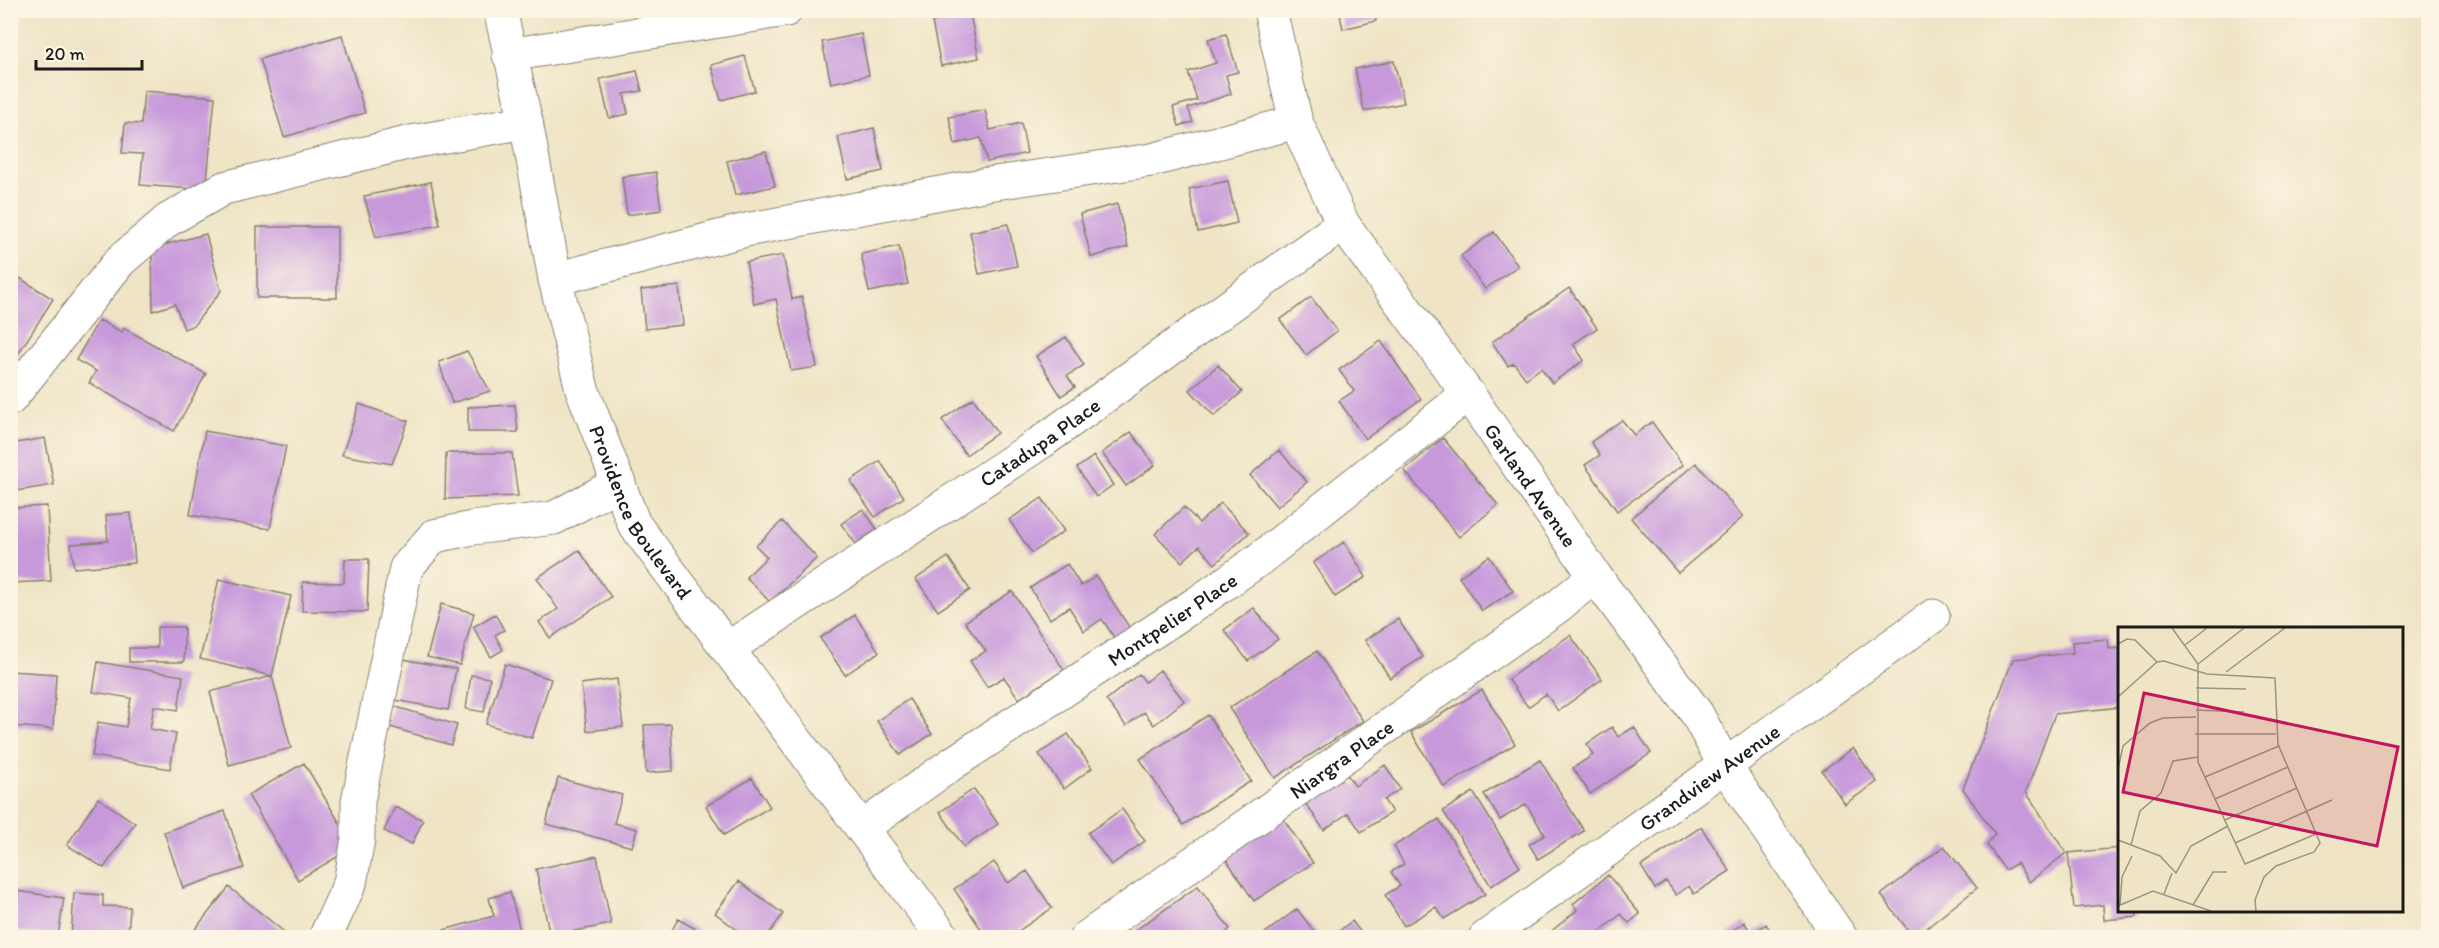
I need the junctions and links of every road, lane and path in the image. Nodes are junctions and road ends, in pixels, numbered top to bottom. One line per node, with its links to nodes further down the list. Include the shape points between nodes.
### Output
1 (500, 10): 4 (street, Providence Boulevard)
2 (786, 10): 4 (street)
3 (1270, 10): 6 (street, Garland Avenue)
4 (509, 55): 5 (street, Providence Boulevard)
5 (526, 122): 8 (street, Providence Boulevard); 10 (street, via 411,142 224,189 168,220 120,261)
6 (1296, 122): 7 (street, Garland Avenue); 8 (street, via 1152,160 988,184 746,230)
7 (1343, 224): 9 (street, Garland Avenue); 14 (street, Catadupa Place, via 1044,441)
8 (555, 279): 11 (street, Providence Boulevard, via 582,389)
9 (1468, 394): 12 (street, Garland Avenue); 16 (street, Montpelier Place, via 1257,561)
10 (10, 399)
11 (619, 483): 14 (street, Providence Boulevard, via 634,524); 17 (street, via 554,518 434,536 406,568 358,801 358,839 350,883)
12 (1594, 576): 15 (street, Garland Avenue, via 1697,714); 19 (street, Niargra Place, via 1557,607)
13 (1933, 616): 15 (street, Grandview Avenue)
14 (727, 649): 16 (street, Providence Boulevard)
15 (1725, 766): 20 (street, Grandview Avenue); 21 (street, Garland Avenue)
16 (862, 828): 18 (street, Providence Boulevard)
17 (326, 938)
18 (944, 938)
19 (1086, 938)
20 (1485, 938)
21 (1842, 938)

